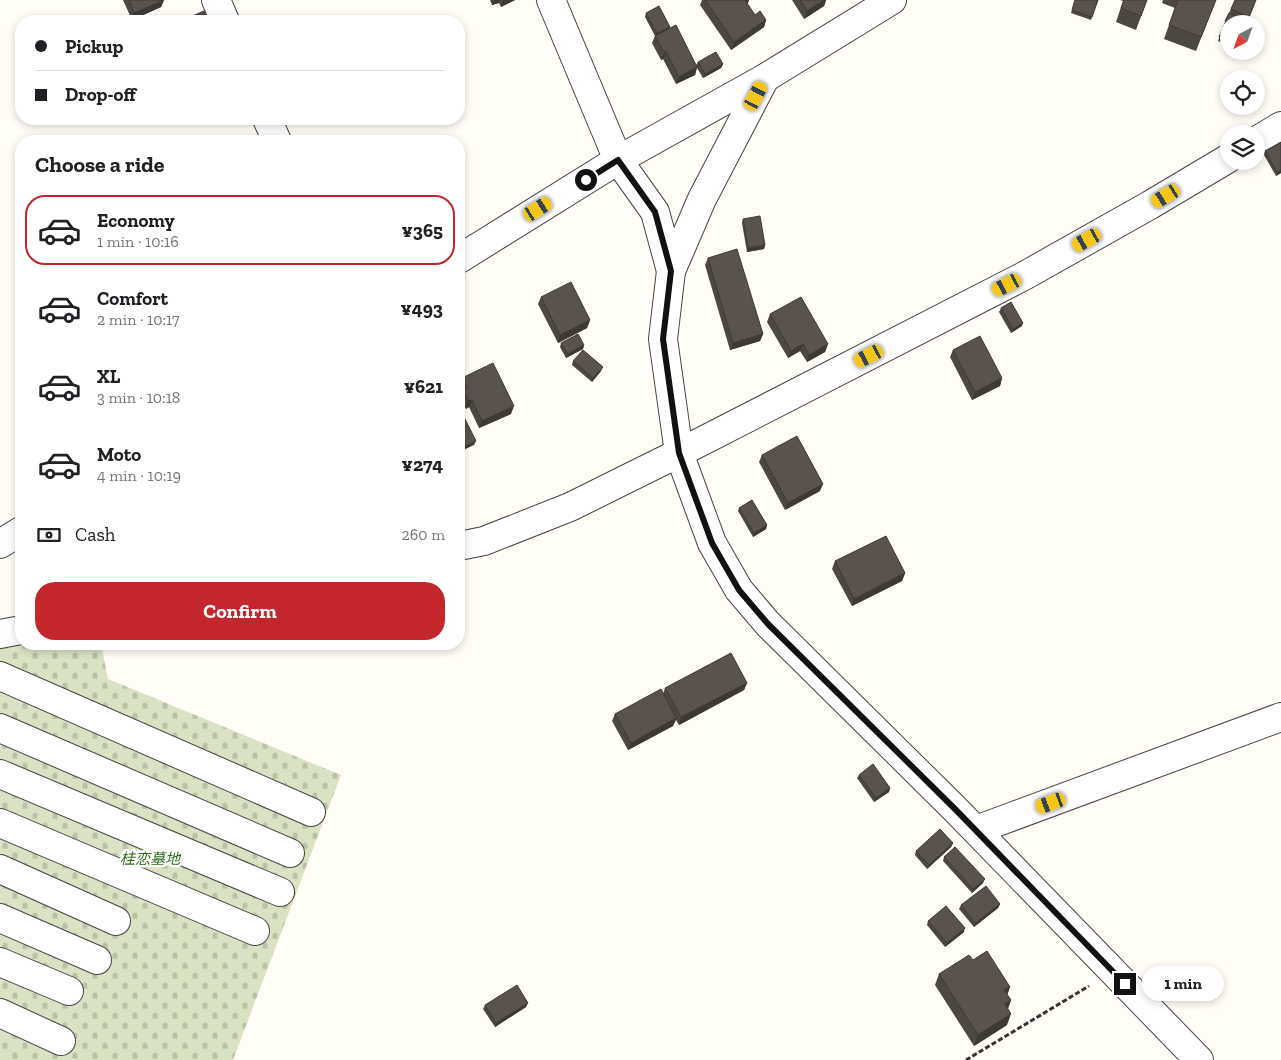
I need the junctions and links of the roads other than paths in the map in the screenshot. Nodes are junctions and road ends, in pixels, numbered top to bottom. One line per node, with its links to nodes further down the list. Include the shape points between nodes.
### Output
1 (216, 0): 4 (street)
2 (551, 0): 8 (street)
3 (892, 0): 5 (street)
4 (222, 15)
5 (765, 78): 8 (street); 11 (street, via 702,199)
6 (1281, 126): 7 (street)
7 (1265, 136)
8 (618, 160): 10 (street); 11 (street, via 655,212)
9 (1220, 163): 12 (street, via 1024,276)
10 (465, 255)
11 (671, 271): 12 (street, via 663,339)
12 (679, 453): 15 (street, via 570,507 484,541); 24 (street, via 712,543 739,590 768,624)
13 (15, 535): 14 (street)
14 (0, 544)
15 (465, 545)
16 (15, 631): 17 (street)
17 (0, 634)
18 (0, 676): 22 (street)
19 (1281, 717): 24 (street)
20 (0, 728): 25 (street)
21 (0, 774): 27 (street)
22 (310, 812)
23 (0, 823): 30 (street)
24 (976, 830): 36 (street)
25 (290, 853)
26 (0, 869): 29 (street)
27 (280, 892)
28 (0, 918): 31 (street)
29 (116, 921)
30 (255, 932)
31 (97, 960)
32 (0, 962): 33 (street)
33 (70, 991)
34 (0, 1013): 35 (street)
35 (61, 1041)
36 (1199, 1060)

